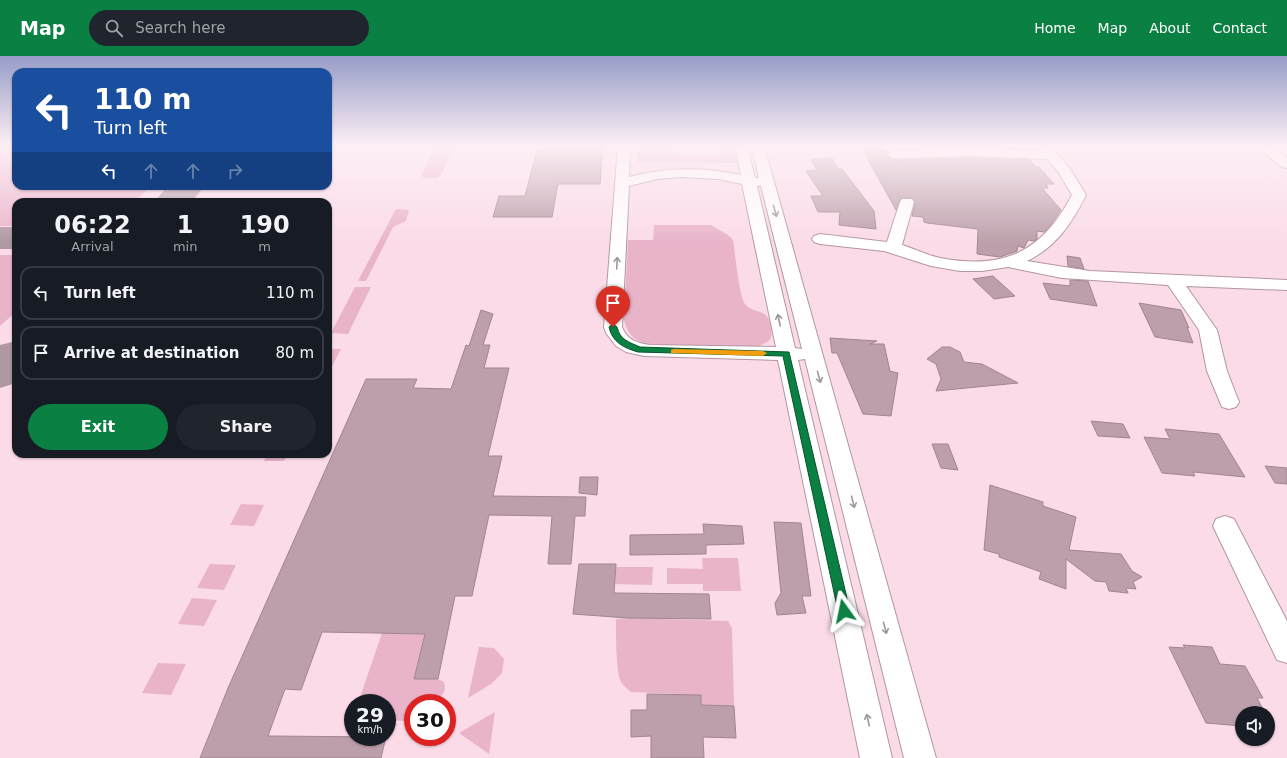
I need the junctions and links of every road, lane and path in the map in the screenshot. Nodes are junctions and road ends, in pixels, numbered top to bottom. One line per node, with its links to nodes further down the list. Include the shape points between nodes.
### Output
1 (622, 179): 8 (street)
2 (639, 179): 8 (street)
3 (740, 179): 7 (street)
4 (756, 179): 7 (street)
5 (758, 179): 7 (street)
6 (1069, 179): 12 (street, via 1079,195 1074,207 1054,234 1039,248)
7 (758, 182): 15 (street, one-way to 7); 16 (street, one-way to 16)
8 (622, 184): 15 (street, one-way to 8, via 650,351 628,346 620,341 614,334 613,327)
9 (907, 202): 11 (street)
10 (820, 239): 11 (street)
11 (893, 248): 12 (street, via 936,262 964,266 989,267)
12 (1010, 263): 13 (street, via 1090,276)
13 (1172, 279): 14 (street); 17 (street, via 1208,330 1217,370)
14 (1287, 285)
15 (786, 354): 16 (street); 20 (street, one-way to 15)
16 (813, 354): 21 (street, one-way to 21)
17 (1229, 402)
18 (1226, 526): 19 (street)
19 (1287, 650)
20 (876, 758)
21 (920, 758)

